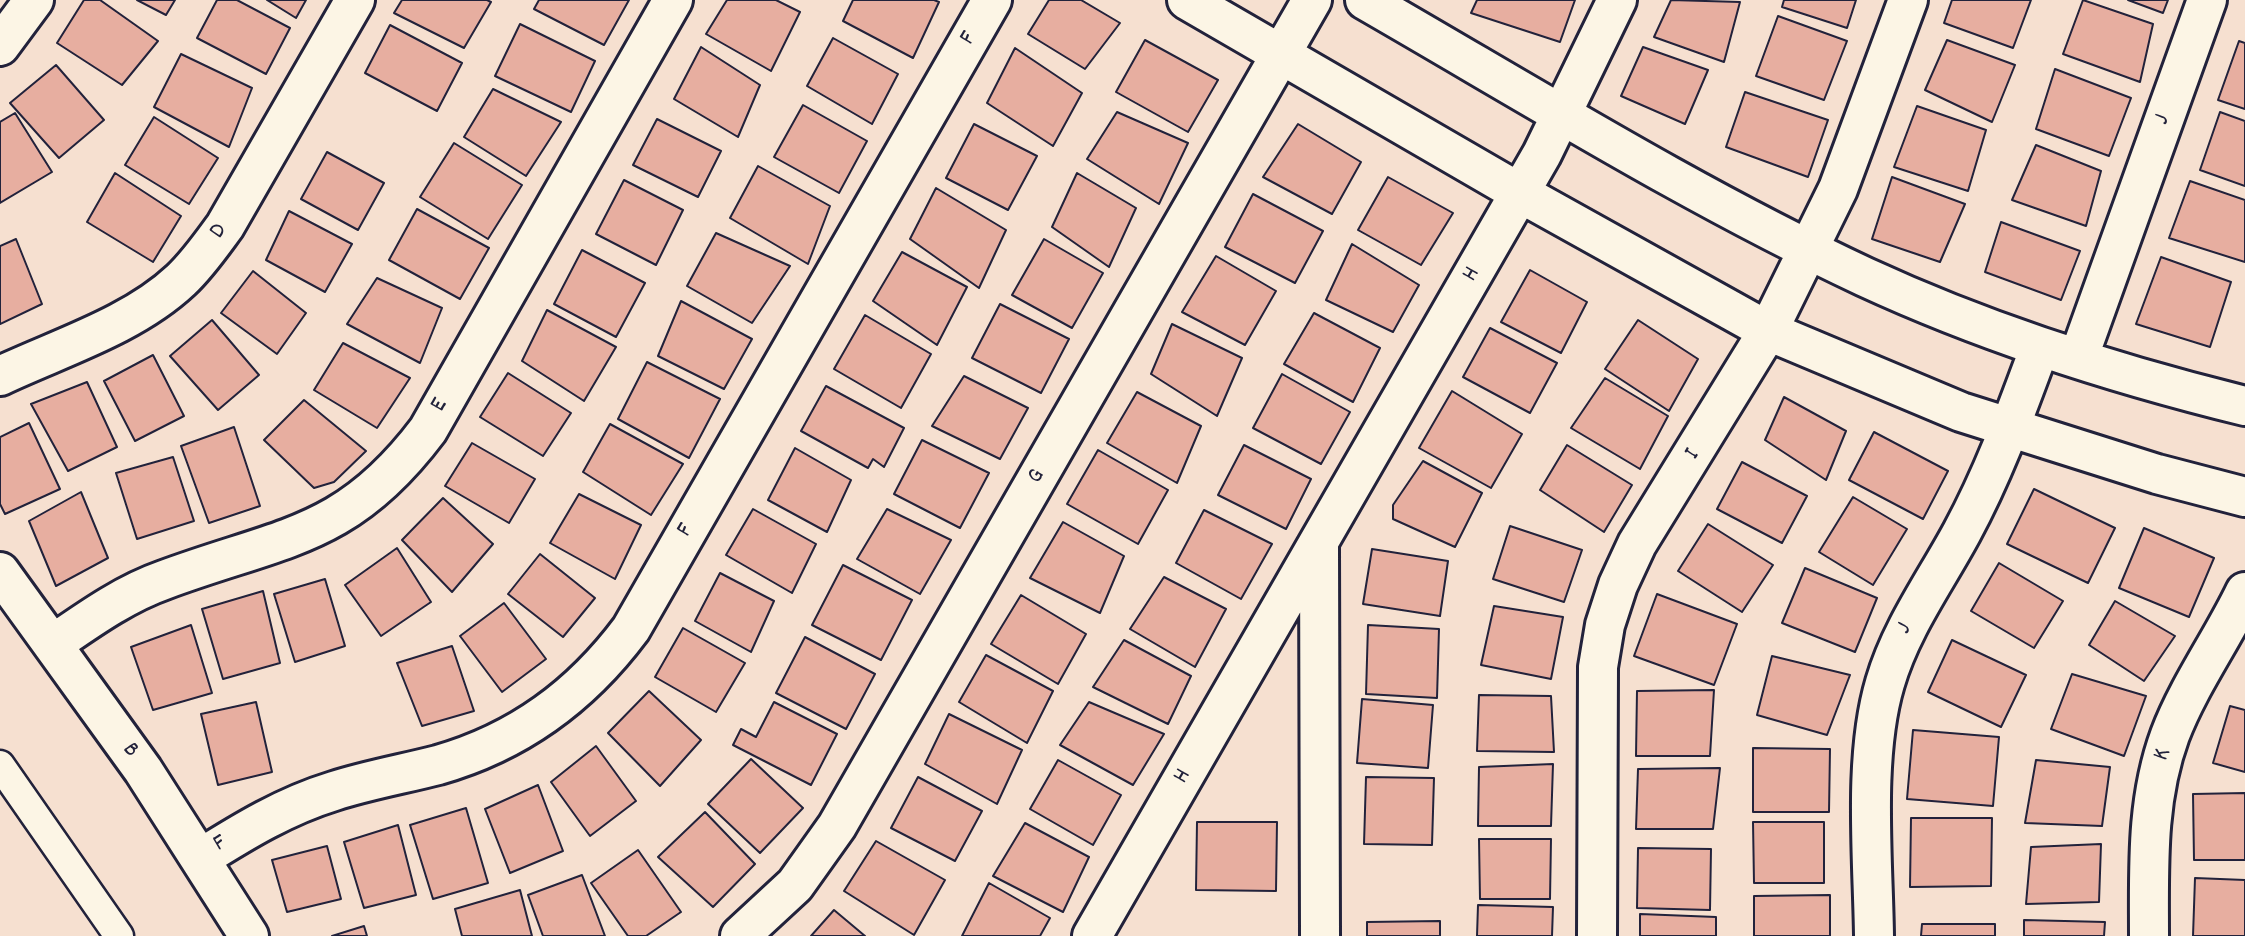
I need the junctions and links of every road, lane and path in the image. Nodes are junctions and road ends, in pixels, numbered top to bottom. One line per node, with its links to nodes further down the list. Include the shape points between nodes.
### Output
1 (34, 0): 11 (street)
2 (355, 0): 19 (street, D, via 202,258 152,303)
3 (673, 0): 26 (street, E, via 428,430 383,484 323,525 162,580 121,600)
4 (992, 0): 28 (street, F, via 631,629 611,656 550,713 515,735 477,752 300,803 264,818)
5 (1187, 0): 12 (street)
6 (1312, 0): 12 (street, G)
7 (1365, 0): 13 (street)
8 (1617, 0): 13 (street, H)
9 (1908, 0): 15 (street, I, via 1838,189)
10 (2207, 0): 18 (street, J)
11 (0, 46)
12 (1281, 54): 14 (street); 31 (street, G, via 830,836 795,885)
13 (1563, 115): 14 (street, H); 15 (street)
14 (1520, 192): 16 (street); 23 (street, H)
15 (1807, 249): 16 (street, I); 17 (street, via 1940,309)
16 (1768, 331): 21 (street); 34 (street, I, via 1637,544 1605,625 1598,667)
17 (2040, 347): 18 (street); 21 (street, J)
18 (2078, 359): 20 (street)
19 (0, 376)
20 (2245, 406)
21 (2010, 428): 22 (street); 35 (street, J, via 1962,532 1898,644 1884,683 1873,753)
22 (2245, 497)
23 (1319, 544): 32 (street, H); 33 (street, H)
24 (0, 572): 26 (street, B)
25 (2245, 592): 36 (street, K, via 2186,702 2158,773 2148,848)
26 (53, 644): 28 (street, B)
27 (0, 765): 29 (lane)
28 (201, 858): 30 (street, B)
29 (119, 936)
30 (249, 936)
31 (740, 936)
32 (1091, 936)
33 (1320, 936)
34 (1597, 936)
35 (1874, 936)
36 (2149, 936)

